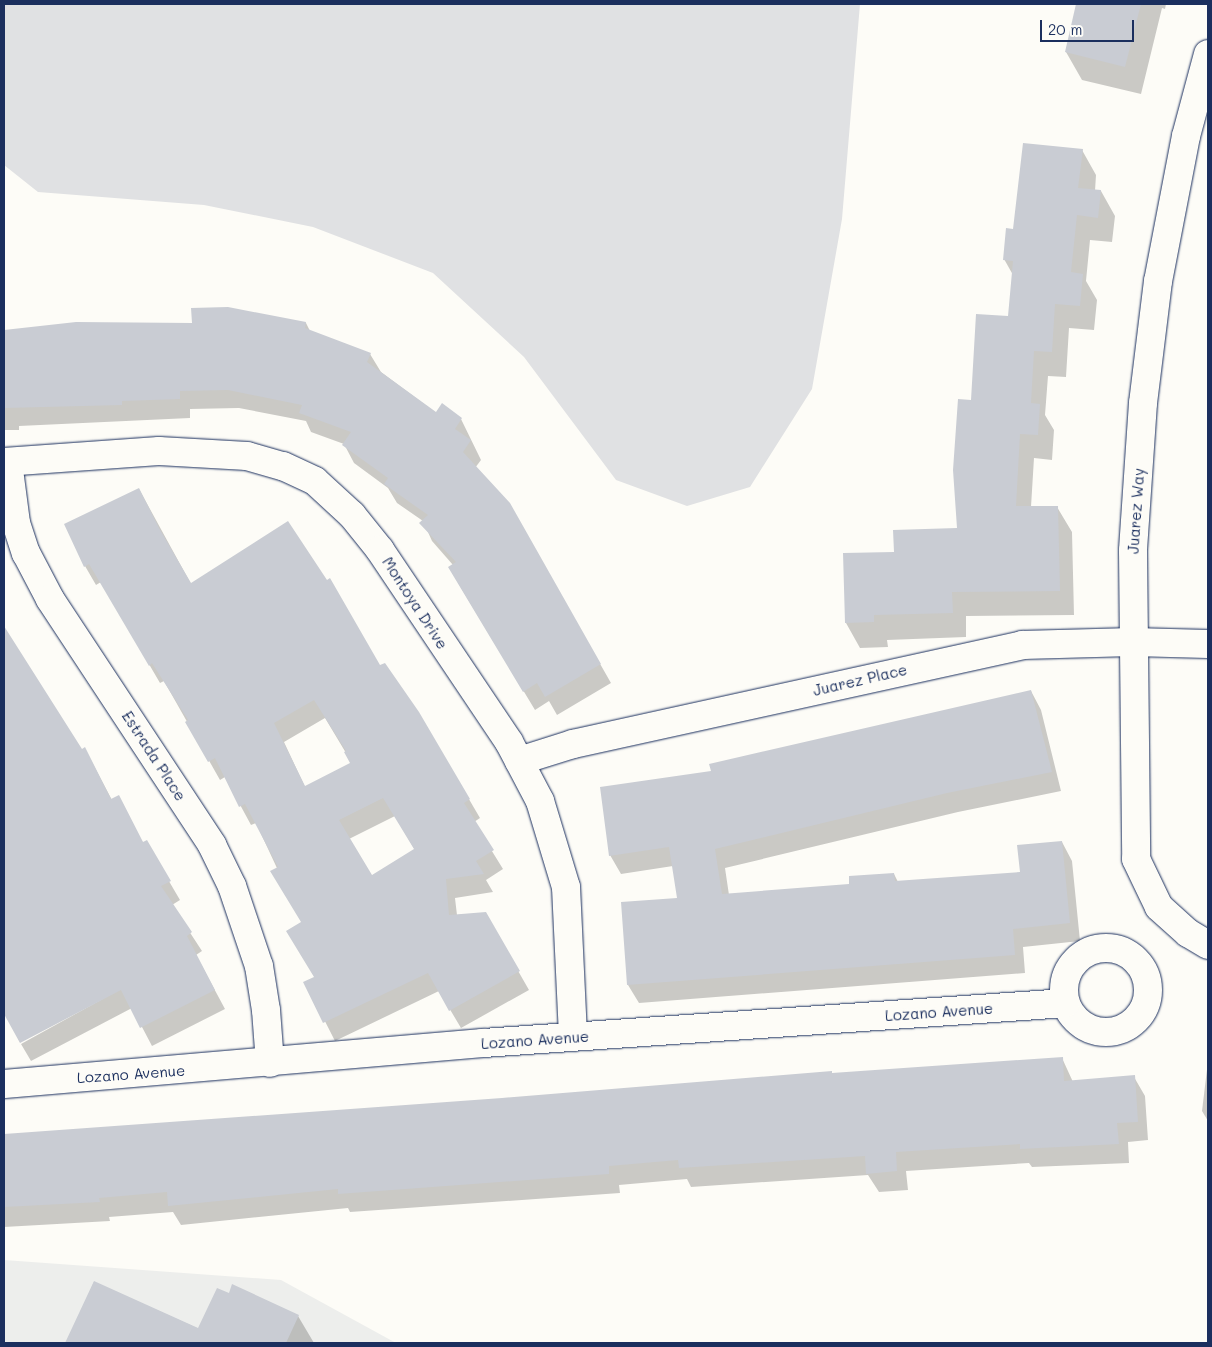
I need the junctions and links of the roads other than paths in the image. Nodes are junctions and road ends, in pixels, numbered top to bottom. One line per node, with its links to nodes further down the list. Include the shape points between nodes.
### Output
1 (1208, 54): 2 (street, Juarez Way)
2 (1197, 139): 4 (street, Juarez Way, via 1158,281 1143,403 1133,551)
3 (6, 462): 6 (street, Montoya Drive, via 159,451 196,452 247,456 283,466 315,481 352,515 380,550); 10 (street, Estrada Place, via 16,523 26,552 50,598 212,845 232,886 259,966)
4 (1133, 642): 5 (street, Juarez Place); 6 (street, Juarez Place, via 1022,645 964,656 573,744); 7 (street, Juarez Way, via 1136,859 1159,907 1188,933)
5 (1208, 644)
6 (519, 761): 9 (street, Montoya Drive, via 540,800 566,888)
7 (1208, 945)
8 (1066, 1003): 9 (street, Lozano Avenue)
9 (573, 1037): 10 (street, Lozano Avenue)
10 (270, 1063): 11 (street, Lozano Avenue)
11 (4, 1084)

